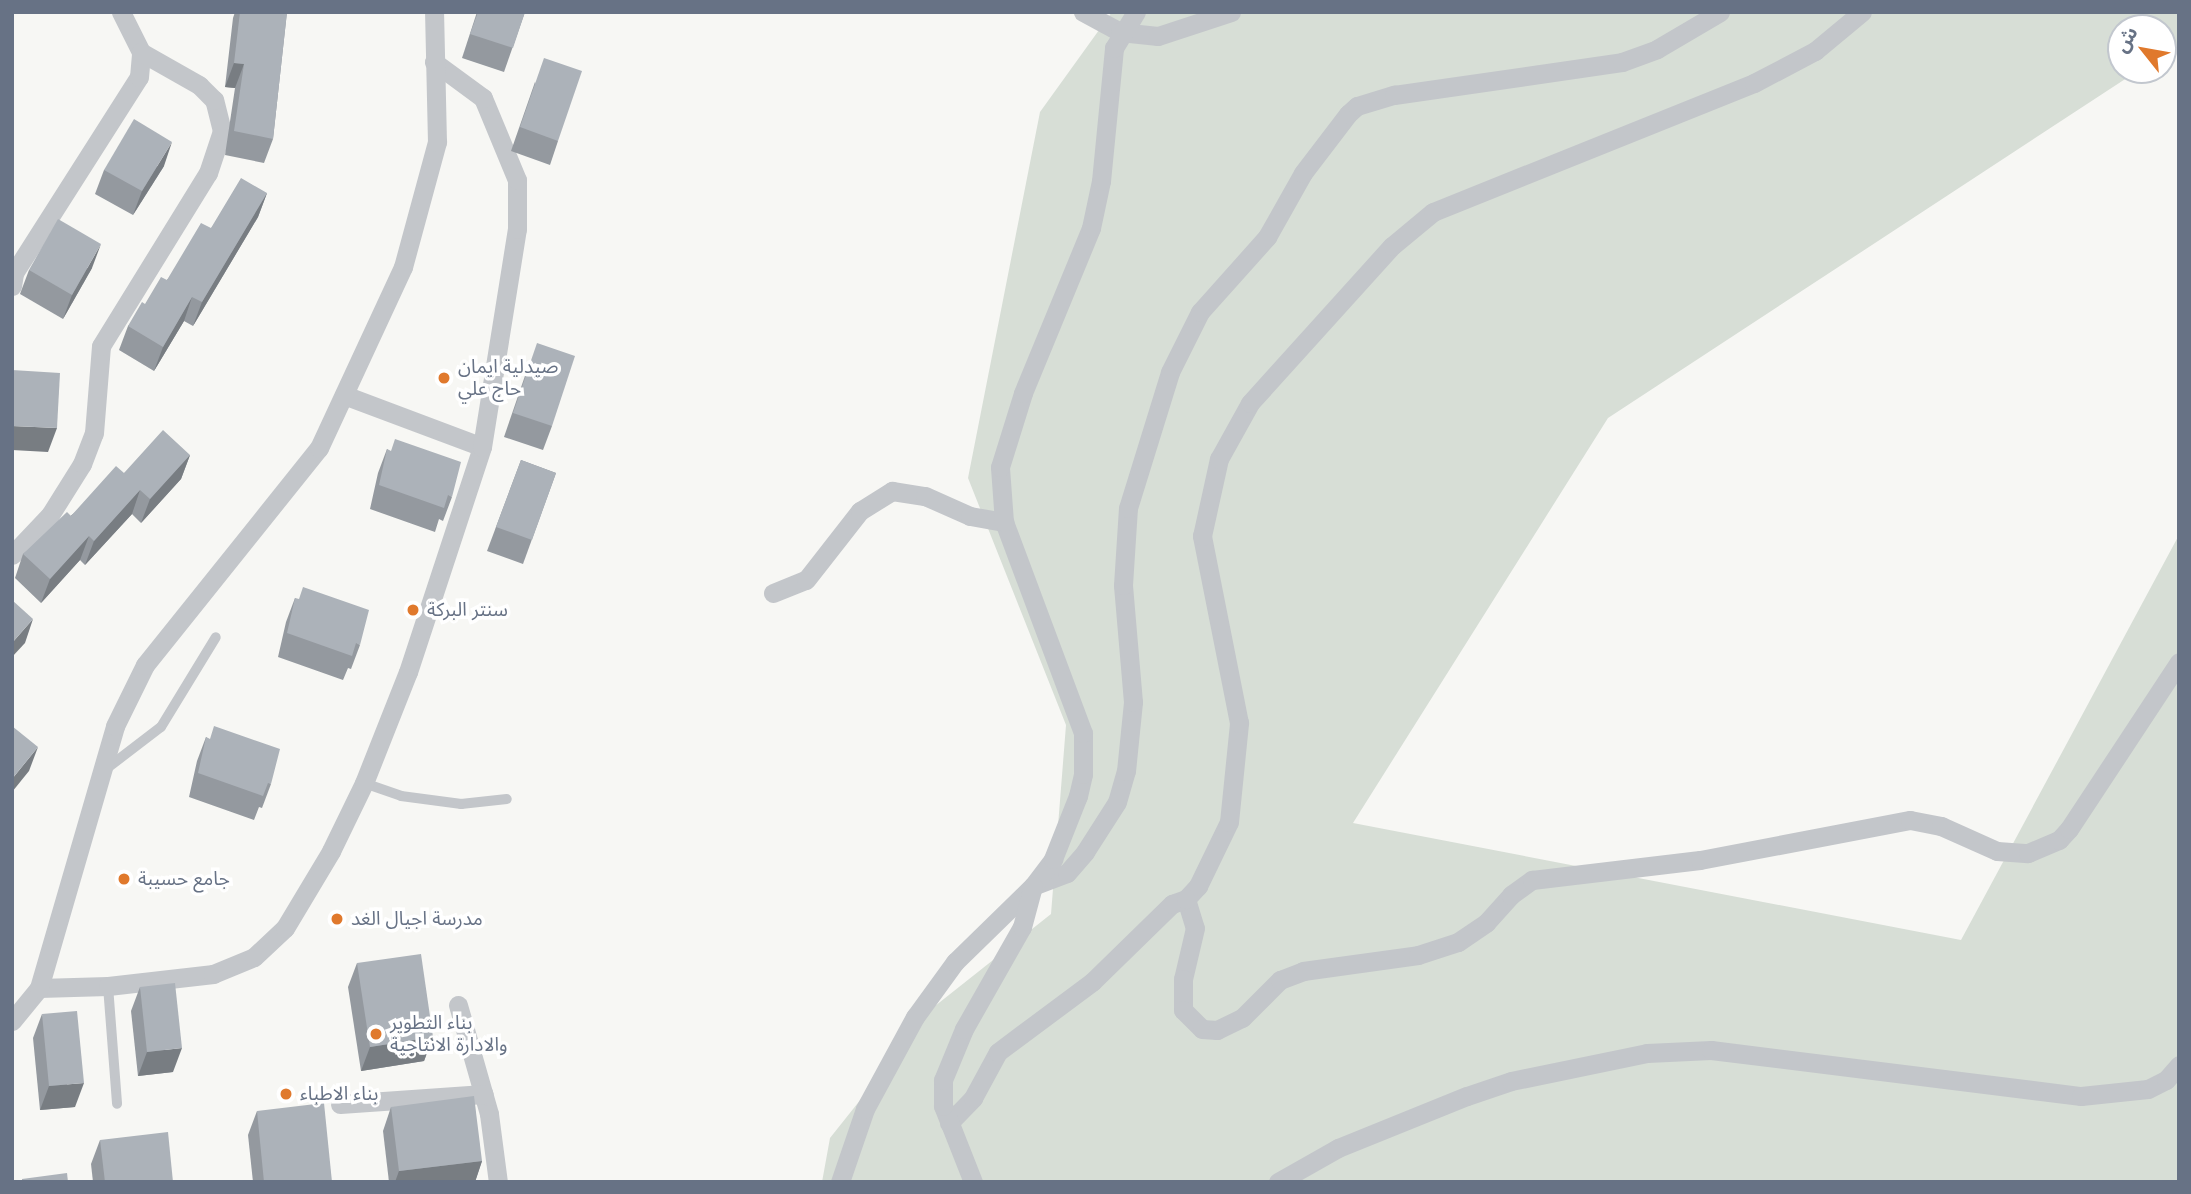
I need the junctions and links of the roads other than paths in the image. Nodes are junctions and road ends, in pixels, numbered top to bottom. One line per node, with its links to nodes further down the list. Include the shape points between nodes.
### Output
1 (121, 12): 9 (street)
2 (434, 12): 10 (street)
3 (1083, 12): 8 (street)
4 (1136, 12): 8 (street)
5 (1231, 12): 8 (street, via 1176,33)
6 (1720, 12): 22 (street, via 1669,44 1622,62 1394,95 1357,106 1348,114 1303,173 1267,237 1199,312 1170,372 1128,508 1123,585 1133,702 1126,771 1117,802 1085,852 1067,873)
7 (1862, 12): 23 (street, via 1815,51 1754,83 1433,212 1392,246 1250,403 1219,459 1202,536 1239,723 1235,798 1217,848)
8 (1120, 32): 14 (street, via 1111,71 1099,199 1053,329 1010,429 999,475)
9 (141, 52): 11 (street, via 139,77 14,273); 15 (street, via 199,85 214,100 222,131 208,173 101,346 94,433 82,464 50,515)
10 (435, 62): 12 (street, via 437,142 407,255); 13 (street, via 483,98 517,180 517,229)
11 (12, 286)
12 (344, 395): 13 (street); 19 (street, via 319,448 145,665 115,726)
13 (482, 447): 20 (street, via 408,671)
14 (1004, 522): 16 (street, via 970,516 925,496 892,491 860,511 806,580); 22 (street, via 1078,717 1085,750 1068,824)
15 (12, 555)
16 (773, 593)
17 (216, 637): 19 (lane, via 161,727)
18 (2179, 662): 23 (street, via 2069,829 2059,840 2028,853 1997,851 1941,826 1910,820 1700,860 1532,880 1458,942 1418,955 1303,971 1280,980 1242,1018 1217,1030 1202,1029 1183,1010 1183,979 1195,928)
19 (106, 769): 25 (street)
20 (364, 783): 21 (lane, via 401,796 461,804); 24 (street, via 331,851 285,928 254,957 213,974)
21 (508, 799)
22 (1033, 886): 32 (street, via 1021,927 964,1029 943,1080 943,1106); 34 (street, via 955,962 915,1017 865,1109)
23 (1186, 899): 32 (street, via 1159,915 1092,982 998,1052 973,1098)
24 (108, 986): 25 (street); 30 (lane)
25 (39, 988): 27 (street)
26 (458, 1005): 29 (street)
27 (12, 1021)
28 (2179, 1065): 36 (street, via 2166,1080 2148,1089 2081,1096 1710,1050 1647,1053 1511,1081 1467,1096 1338,1148)
29 (484, 1094): 31 (street); 33 (street)
30 (117, 1104)
31 (340, 1104)
32 (949, 1123): 35 (street)
33 (498, 1182)
34 (840, 1182)
35 (973, 1182)
36 (1278, 1182)

